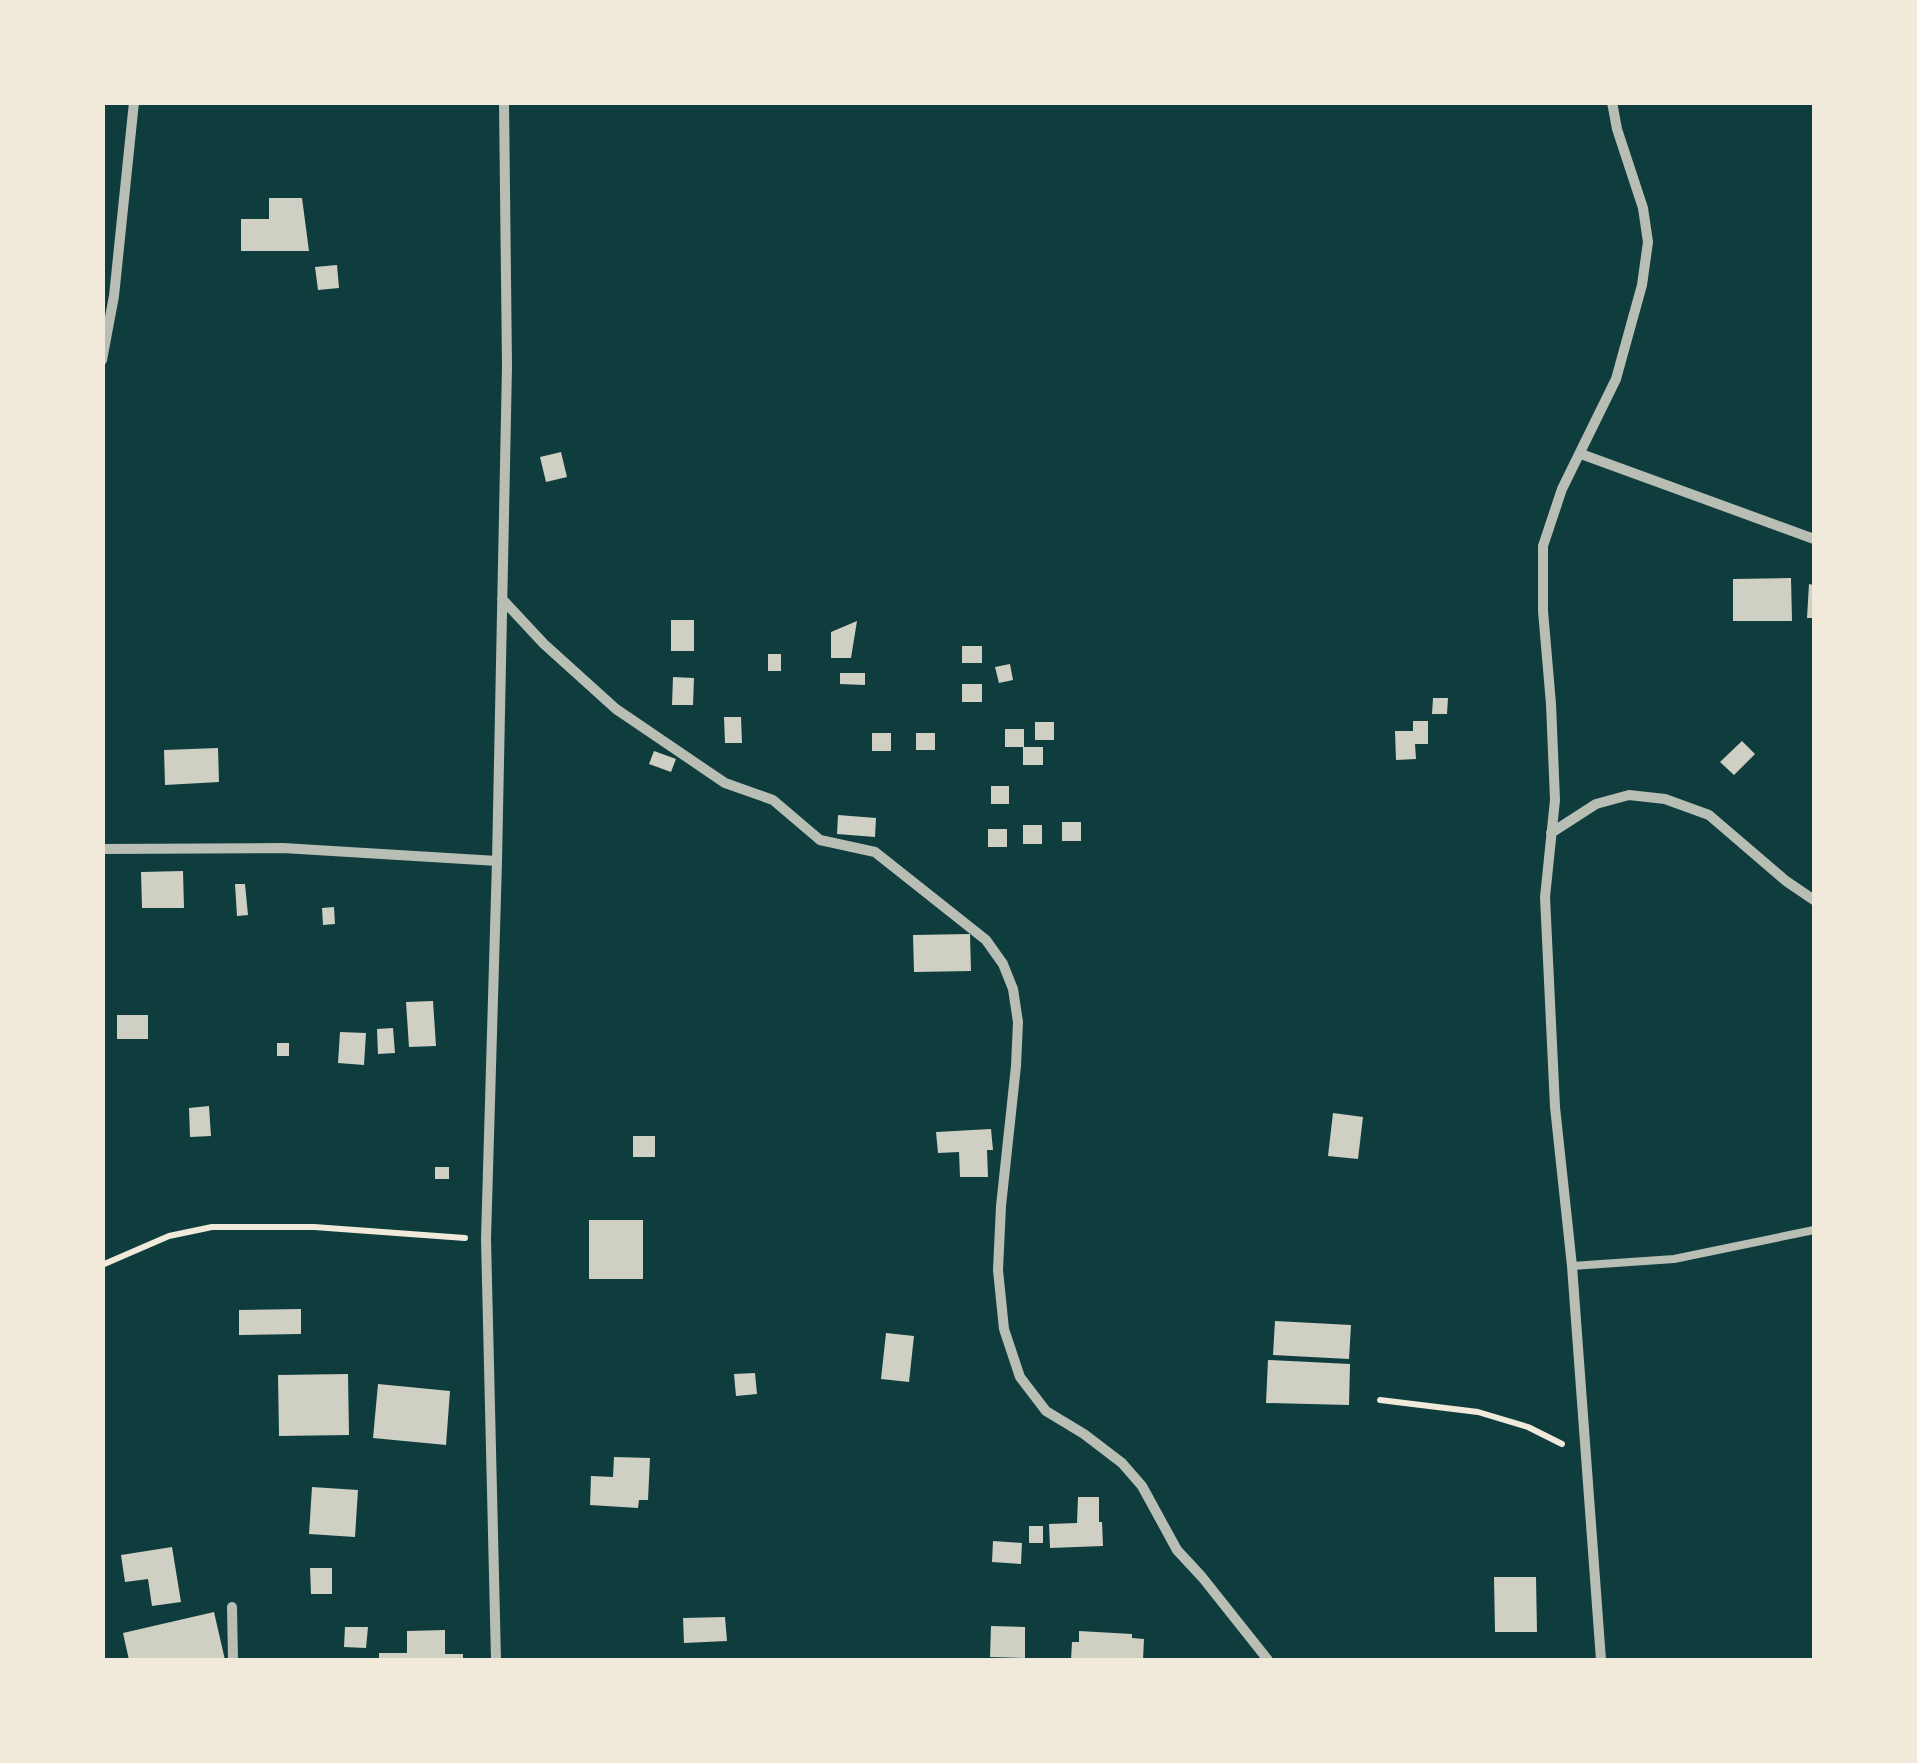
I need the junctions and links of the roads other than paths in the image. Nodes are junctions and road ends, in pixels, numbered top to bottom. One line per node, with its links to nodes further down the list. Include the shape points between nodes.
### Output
1 (134, 102): 4 (street)
2 (504, 102): 7 (street)
3 (1612, 102): 5 (street, via 1648,242 1616,379)
4 (102, 360)
5 (1581, 454): 6 (street); 8 (street, via 1543,546)
6 (1814, 539)
7 (502, 599): 10 (street); 17 (street, via 616,709 726,783 773,800 820,840 875,852 986,940 1004,964 1018,1022 998,1270 1004,1329 1020,1377 1046,1412 1122,1463 1177,1550)
8 (1551, 833): 11 (street, via 1596,804 1629,796 1665,799 1709,816); 13 (street, via 1545,896 1555,1107)
9 (102, 849): 10 (street, via 284,848)
10 (498, 861): 16 (street, via 486,1239)
11 (1814, 900)
12 (1814, 1230): 13 (lane, via 1674,1258)
13 (1572, 1266): 18 (street)
14 (232, 1606): 15 (street)
15 (232, 1660)
16 (496, 1660)
17 (1268, 1660)
18 (1601, 1660)

